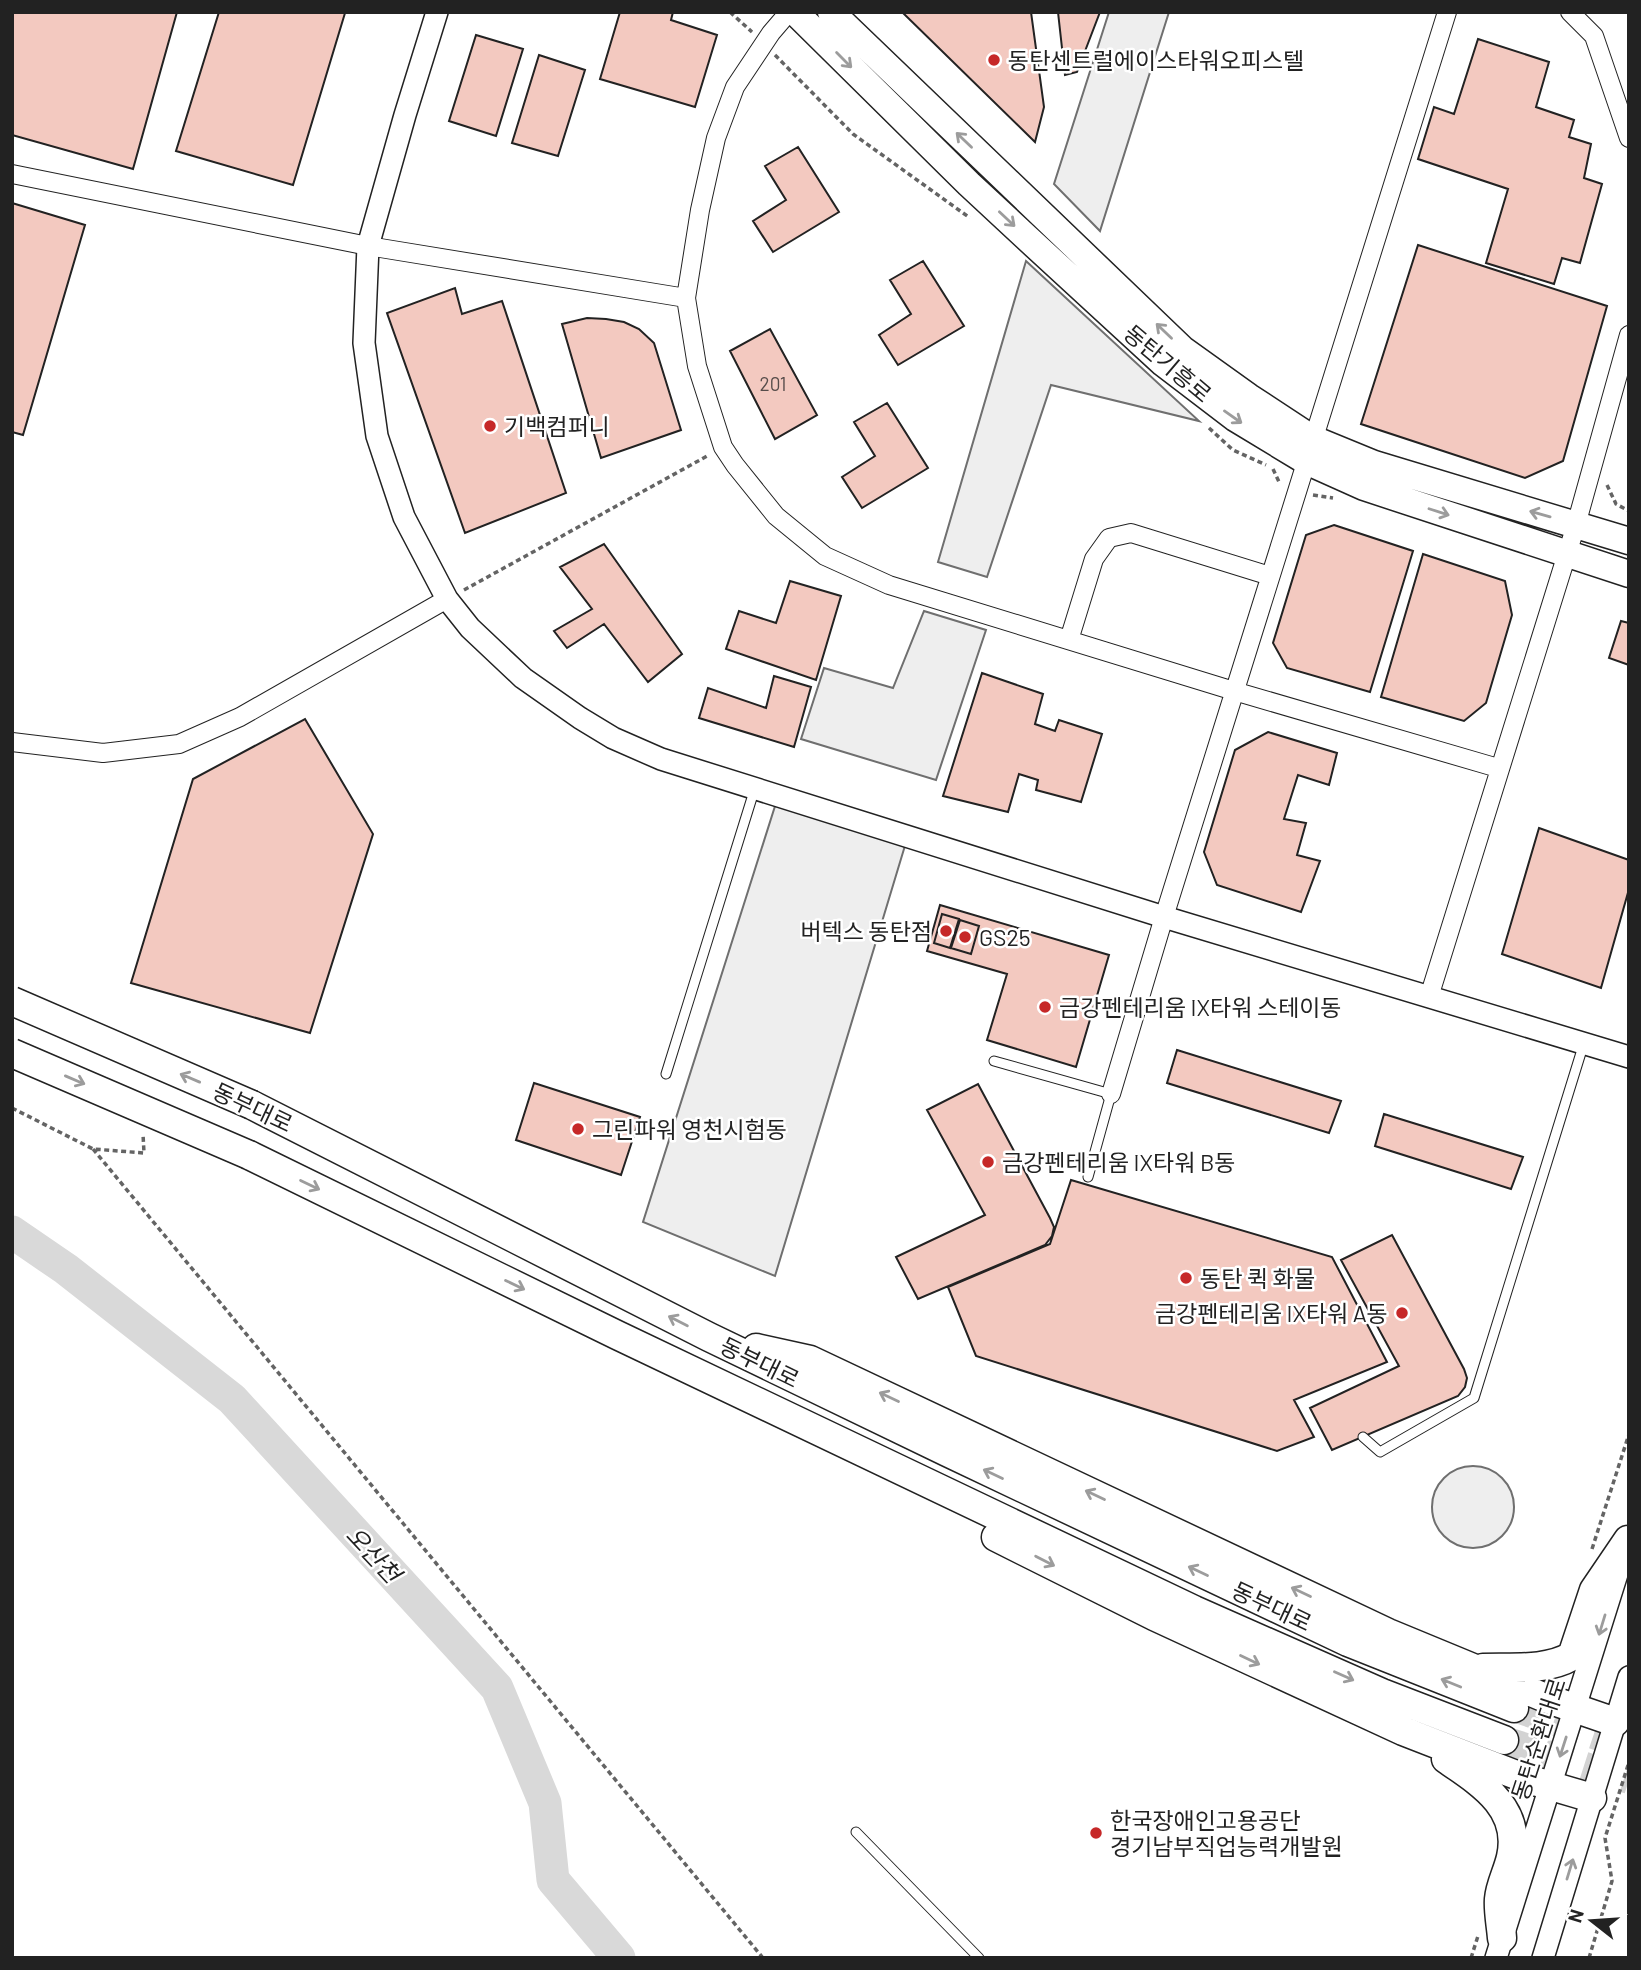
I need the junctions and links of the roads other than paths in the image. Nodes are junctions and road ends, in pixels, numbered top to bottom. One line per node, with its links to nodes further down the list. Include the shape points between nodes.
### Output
1 (437, 12): 9 (street)
2 (789, 12): 10 (street, via 735,87 716,138)
3 (795, 12): 12 (main road, 동탄기흥로, one-way to 12, via 969,184 1163,363 1235,418)
4 (831, 12): 12 (main road, 동탄기흥로, one-way to 4, via 1182,349)
5 (1447, 12): 12 (street)
6 (1570, 12): 7 (street, via 1594,36)
7 (1629, 138)
8 (12, 174): 9 (street)
9 (368, 246): 10 (street); 18 (street, via 364,342 377,436 404,517)
10 (686, 298): 19 (street, via 697,366 723,447 776,516 825,556 889,585)
11 (1629, 335): 13 (street)
12 (1310, 450): 13 (main road, 동탄기흥로, one-way to 12, via 1374,464); 15 (main road, 동탄기흥로, one-way to 15, via 1364,487); 17 (street)
13 (1576, 525): 14 (main road, 동탄기흥로); 15 (street)
14 (1629, 541)
15 (1566, 553): 16 (main road, 동탄기흥로); 22 (street)
16 (1629, 573)
17 (1270, 576): 19 (street, via 1131,533 1109,538 1094,559); 20 (street)
18 (447, 599): 21 (street, via 240,718 178,744 103,753); 23 (street, via 470,628 523,678 580,718 661,759)
19 (1069, 640): 20 (street)
20 (1234, 691): 22 (street); 24 (street)
21 (12, 742)
22 (1498, 768): 25 (street)
23 (755, 788): 24 (street); 31 (lane)
24 (1164, 917): 25 (street); 32 (street)
25 (1429, 997): 27 (street)
26 (12, 1001): 35 (highway, 동부대로, one-way to 26, bridge, via 252,1105)
27 (1584, 1043): 29 (street); 36 (lane, via 1474,1398 1380,1452)
28 (12, 1053): 34 (highway, 동부대로, one-way to 34, bridge, via 249,1155)
29 (1629, 1057)
30 (994, 1061): 32 (lane)
31 (666, 1074)
32 (1111, 1094): 33 (lane)
33 (1088, 1177)
34 (617, 1335): 43 (highway, one-way to 43, via 769,1423 1154,1616); 44 (highway, 동부대로, one-way to 44, via 1194,1610 1382,1693)
35 (709, 1337): 38 (highway, one-way to 35, via 1388,1633 810,1360); 40 (highway, 동부대로, one-way to 35, via 1348,1642)
36 (1363, 1437)
37 (1628, 1538): 38 (highway, via 1594,1590 1572,1656 1546,1666); 41 (street, 동탄순환대로, one-way to 41)
38 (1475, 1668): 41 (highway)
39 (1629, 1677): 42 (street)
40 (1514, 1708)
41 (1575, 1709): 42 (highway); 45 (street, 동탄순환대로, one-way to 45)
42 (1615, 1722): 46 (street)
43 (1403, 1731): 45 (highway); 48 (highway, via 1485,1785 1512,1824 1512,1854 1499,1898)
44 (1504, 1740)
45 (1537, 1781): 46 (highway); 48 (street, 동탄순환대로)
46 (1592, 1798): 50 (street, one-way to 46)
47 (856, 1832): 49 (lane)
48 (1499, 1948)
49 (979, 1958)
50 (1543, 1958)

